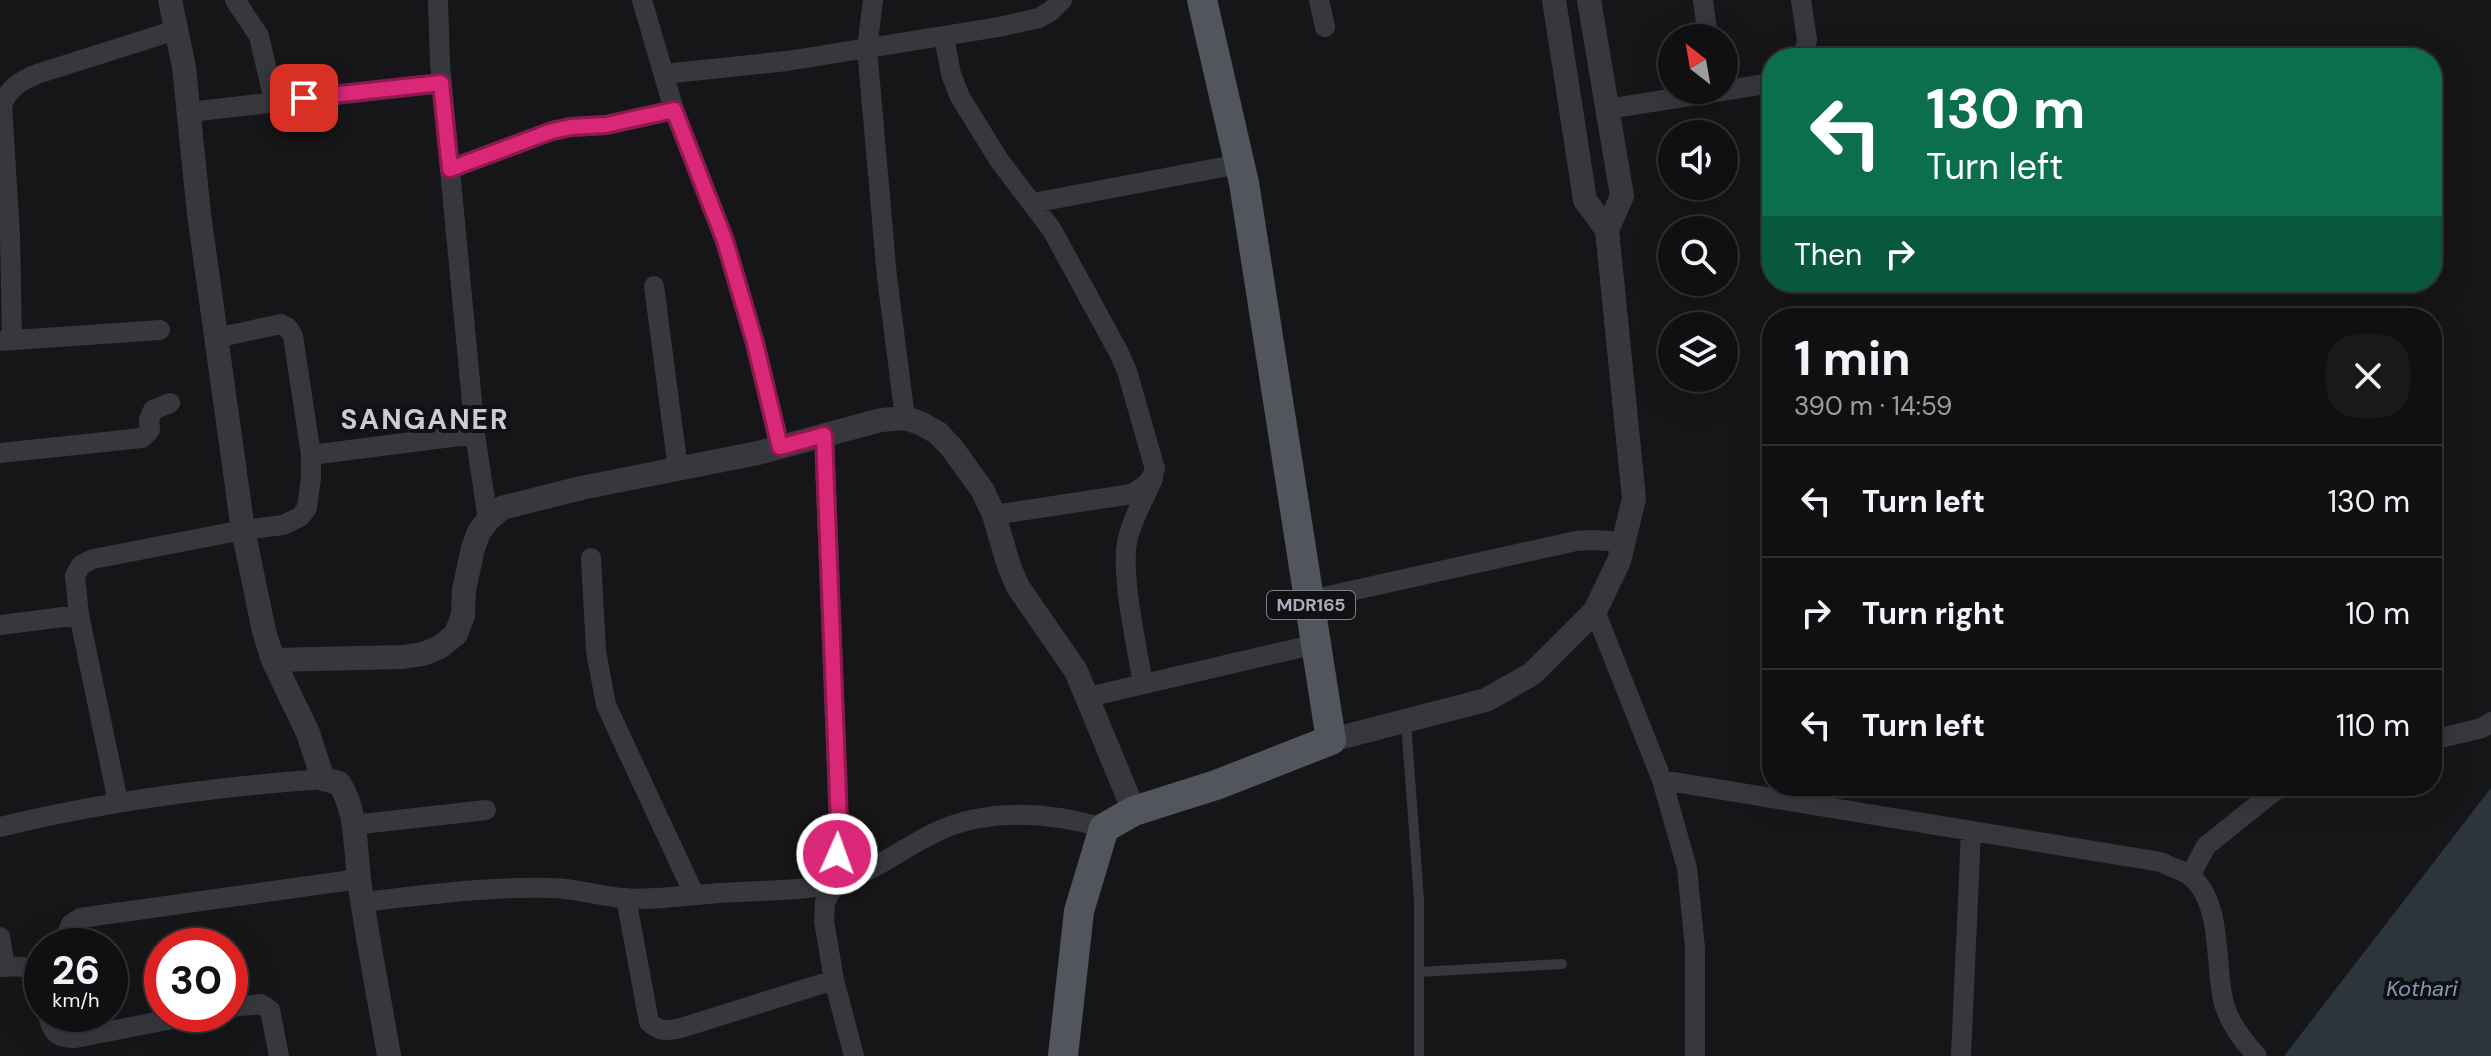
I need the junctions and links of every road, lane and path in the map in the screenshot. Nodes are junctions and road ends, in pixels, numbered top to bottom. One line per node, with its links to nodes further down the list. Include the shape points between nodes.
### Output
1 (170, 0): 15 (street)
2 (235, 0): 24 (street, via 259,36)
3 (438, 0): 20 (street)
4 (642, 0): 19 (street)
5 (873, 0): 17 (street)
6 (1062, 0): 16 (street, via 1039,18)
7 (1202, 0): 28 (main road, MDR165)
8 (1319, 0): 14 (street)
9 (1554, 0): 31 (street, via 1585,200)
10 (1589, 0): 25 (street)
11 (1703, 0): 13 (street)
12 (1801, 0): 18 (street)
13 (1706, 24)
14 (1325, 27)
15 (176, 30): 27 (street); 35 (street, via 37,74 8,91 2,105 10,235)
16 (944, 37): 17 (street); 30 (street, via 960,97)
17 (867, 48): 19 (street); 37 (street)
18 (1805, 48)
19 (664, 74): 26 (street)
20 (441, 83): 24 (street); 29 (street)
21 (1762, 84): 22 (street)
22 (1738, 88)
23 (1658, 100): 25 (street)
24 (274, 101): 27 (street)
25 (1607, 109): 31 (street, via 1622,196)
26 (674, 110): 29 (street, via 552,131); 40 (street, via 725,241)
27 (190, 112): 34 (street)
28 (1239, 164): 30 (street); 50 (main road, MDR165)
29 (450, 169): 38 (street)
30 (1033, 203): 44 (street, via 1127,371 1153,458)
31 (1607, 230): 48 (street, via 1634,499)
32 (654, 286): 43 (street)
33 (160, 330): 35 (street)
34 (216, 338): 42 (street, via 281,324 288,328); 47 (street)
35 (6, 341)
36 (170, 403): 41 (street, via 153,410 150,430 142,438)
37 (905, 418): 39 (street); 45 (street, via 938,433 952,448)
38 (475, 434): 42 (street); 46 (street)
39 (824, 435): 40 (street); 73 (street, via 839,826)
40 (780, 447): 43 (street)
41 (0, 453)
42 (311, 455): 47 (street, via 307,508 300,517 283,525)
43 (678, 469): 46 (street, via 529,500 502,508)
44 (1153, 477): 45 (street, via 1132,494); 56 (street, via 1126,552)
45 (994, 515): 57 (street, via 1018,587)
46 (488, 520): 55 (street, via 467,566 456,634 440,647 403,657)
47 (243, 530): 52 (street, via 81,565 75,576); 55 (street)
48 (1624, 542): 50 (street, via 1567,543); 51 (street)
49 (591, 558): 75 (street, via 596,651 606,705)
50 (1310, 600): 54 (main road, MDR165)
51 (1595, 611): 58 (street, via 1532,674 1486,700); 63 (street)
52 (79, 615): 53 (street); 65 (street)
53 (0, 625)
54 (1316, 644): 56 (street); 61 (main road, MDR165)
55 (273, 660): 62 (street)
56 (1143, 684): 57 (street)
57 (1088, 697): 67 (street)
58 (1405, 721): 61 (street); 82 (lane)
59 (2491, 722): 60 (street)
60 (2442, 738)
61 (1331, 740): 67 (main road)
62 (323, 779): 65 (street); 68 (street, via 339,783 346,793)
63 (1662, 780): 71 (street); 92 (street, via 1687,868 1695,948)
64 (2268, 796): 72 (street, via 2206,846)
65 (118, 802): 69 (street)
66 (486, 810): 68 (street)
67 (1134, 811): 70 (main road)
68 (353, 825): 74 (street)
69 (0, 827)
70 (1104, 828): 73 (street, via 1050,815 954,823); 90 (main road, via 1079,911)
71 (1971, 831): 72 (street, via 2161,862); 93 (street)
72 (2190, 876): 94 (street, via 2212,918 2224,1004)
73 (836, 883): 75 (street); 83 (street, via 825,902 824,921)
74 (361, 891): 76 (street, via 526,887); 77 (street, via 80,918); 88 (street)
75 (694, 894): 76 (street)
76 (626, 898): 83 (street, via 649,1022 656,1029 681,1028)
77 (69, 928)
78 (0, 937): 80 (street)
79 (1562, 964): 82 (lane)
80 (2, 967): 81 (street)
81 (24, 967)
82 (1419, 972): 91 (lane)
83 (834, 980): 89 (street)
84 (248, 1005): 87 (street, via 270,1010)
85 (54, 1032): 86 (street, via 75,1038)
86 (106, 1032)
87 (279, 1056)
88 (389, 1056)
89 (854, 1056)
90 (1063, 1056)
91 (1419, 1056)
92 (1695, 1056)
93 (1961, 1056)
94 (2257, 1056)

